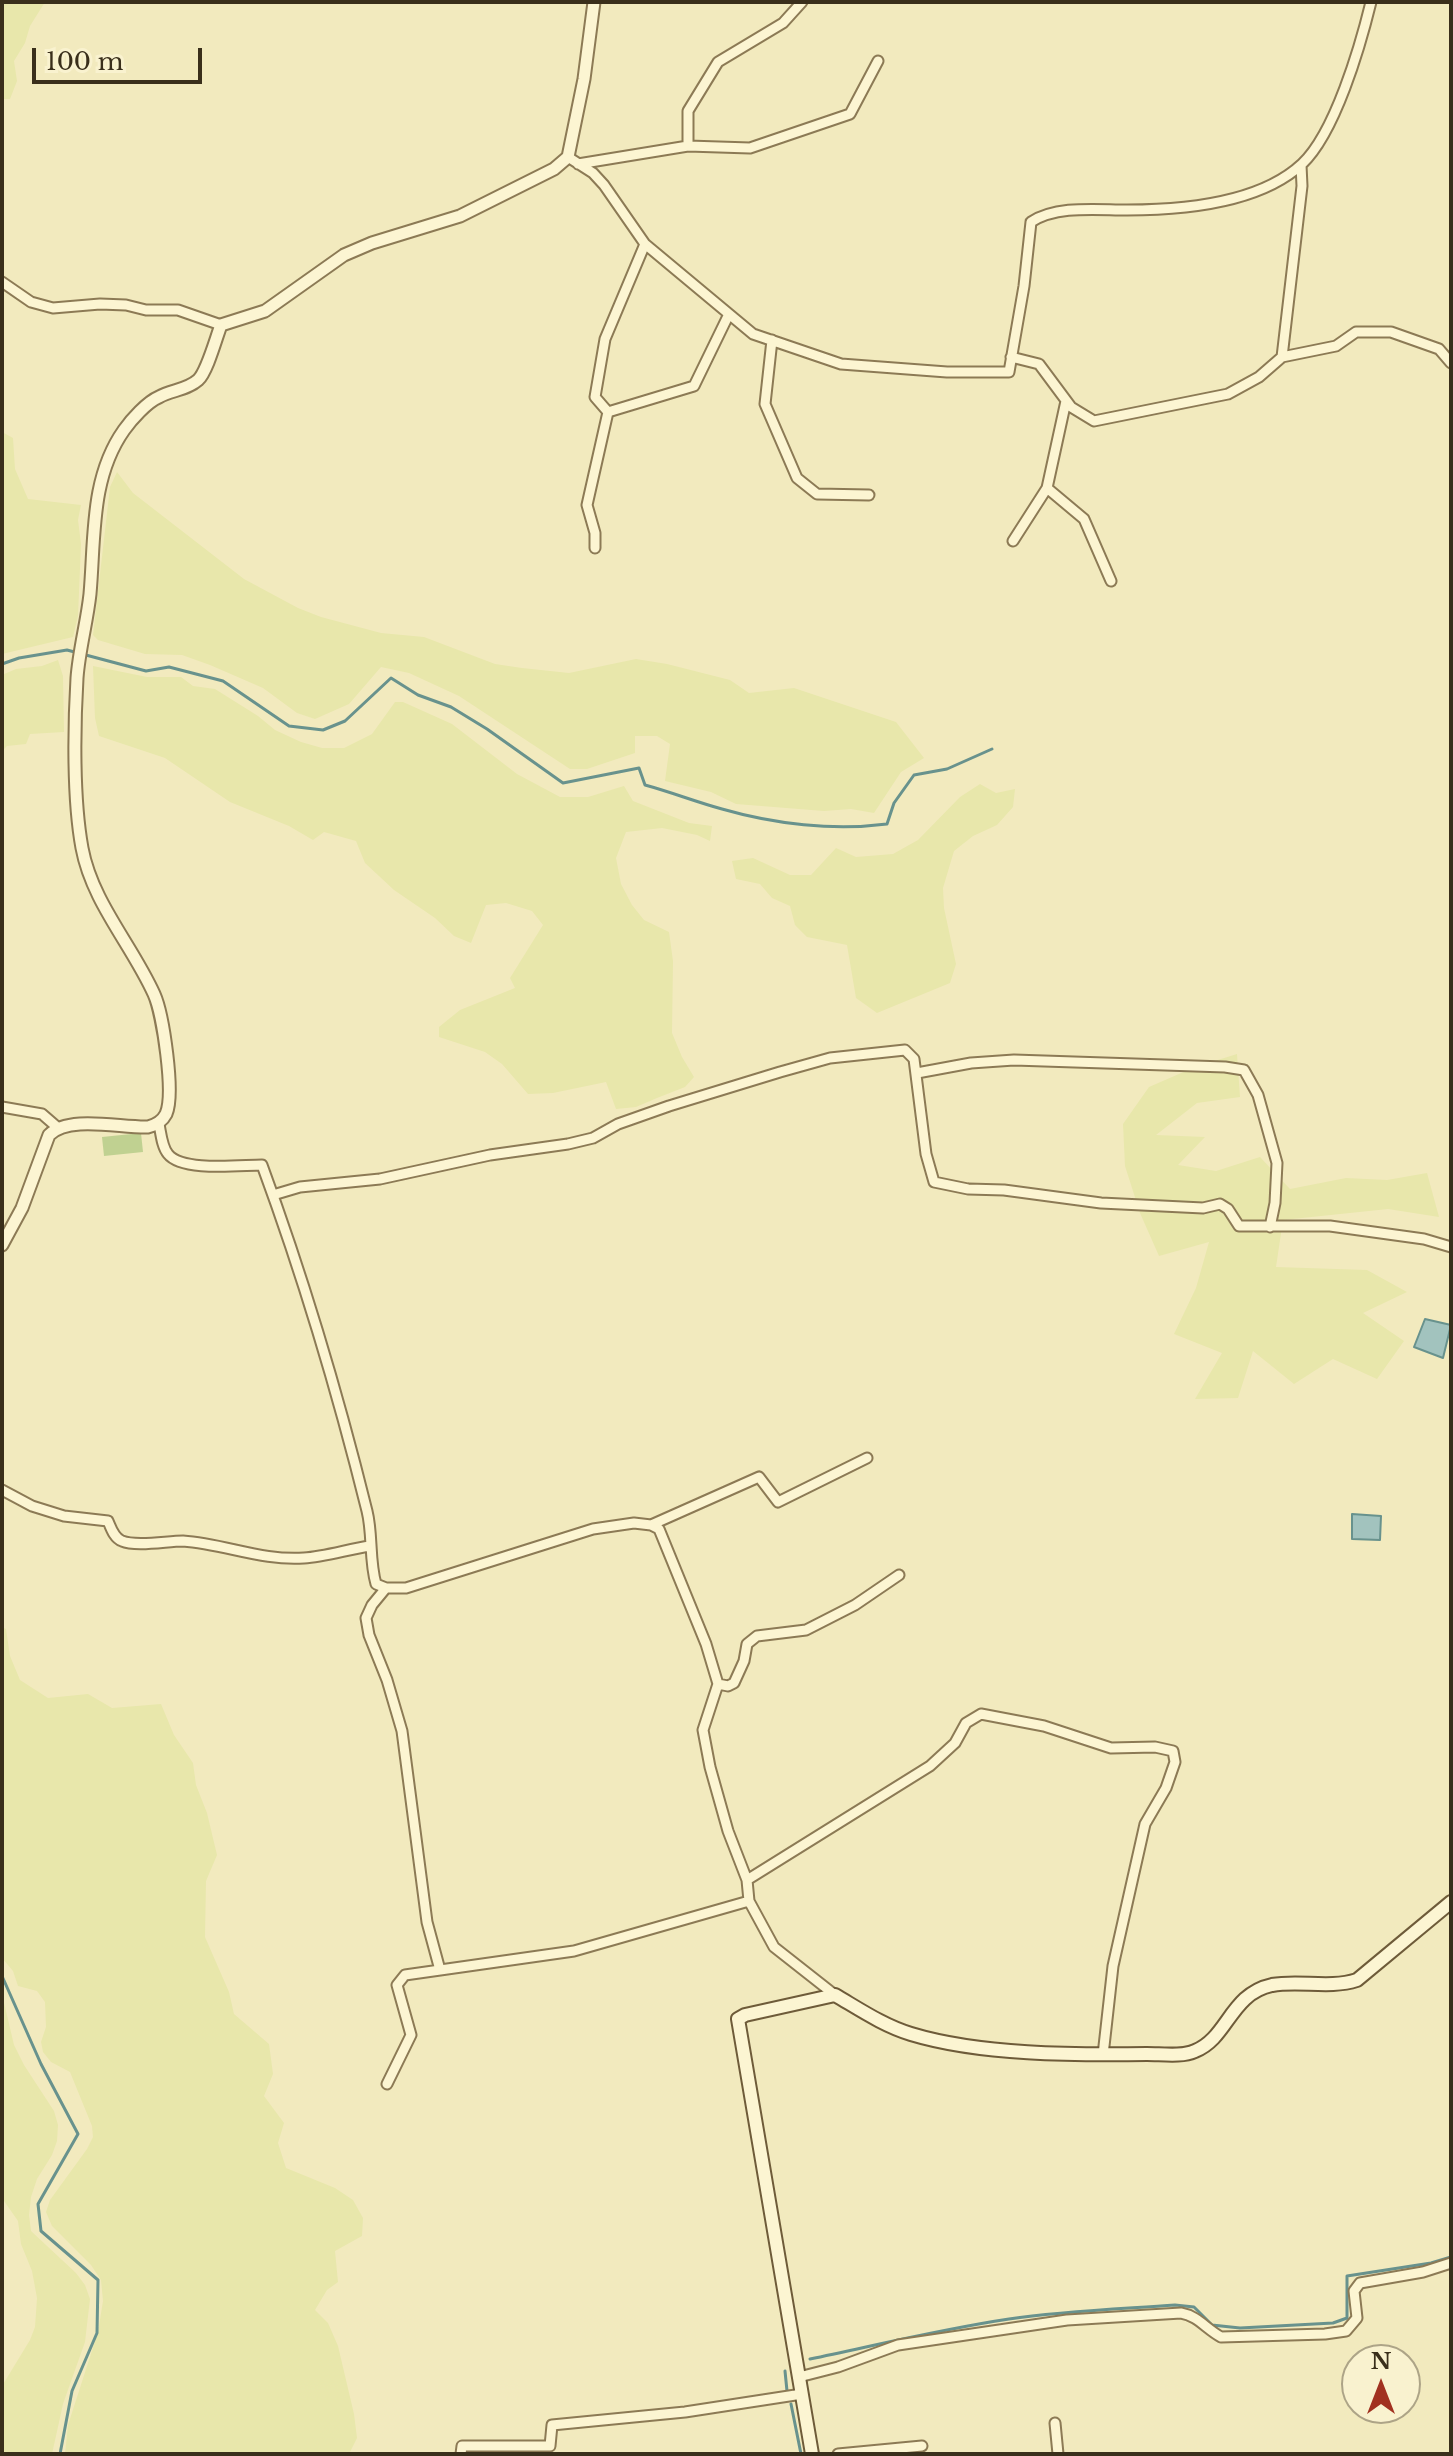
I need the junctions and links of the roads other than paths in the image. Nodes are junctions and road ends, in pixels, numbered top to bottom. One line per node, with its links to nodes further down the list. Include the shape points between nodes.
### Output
1 (594, 2): 6 (street)
2 (802, 2): 5 (street, via 783,23 718,62 688,111)
3 (1371, 2): 7 (street, via 1325,133)
4 (878, 61): 5 (street, via 850,114 750,148)
5 (688, 146): 6 (street)
6 (573, 160): 8 (street, via 604,185); 11 (street, via 460,216 344,255 265,311)
7 (1301, 165): 13 (street, via 1236,200 1087,210 1043,215 1031,222); 14 (street)
8 (645, 244): 10 (street); 17 (street, via 605,339 595,397)
9 (2, 282): 11 (street, via 31,302 53,308 100,304 178,310)
10 (729, 314): 12 (street, via 753,334); 17 (street, via 694,386)
11 (221, 325): 25 (street, via 200,379 156,397 125,428 104,463 79,663 76,764 82,849 98,897 156,997 169,1082 166,1116)
12 (772, 340): 13 (street, via 841,364 947,372 1009,372); 19 (street, via 765,404 797,478 817,494)
13 (1011, 357): 16 (street, via 1039,364)
14 (1282, 357): 15 (street, via 1336,346 1356,332 1391,332 1439,349); 16 (street, via 1228,394 1094,421)
15 (1451, 363)
16 (1066, 401): 18 (street)
17 (608, 412): 21 (street, via 587,505)
18 (1047, 488): 20 (street); 22 (street, via 1084,519)
19 (869, 495)
20 (1013, 541)
21 (595, 548)
22 (1111, 581)
23 (917, 1073): 27 (street, via 905,1050 830,1058 669,1106 593,1138); 28 (street, via 934,1182 1101,1203 1203,1208 1220,1204 1239,1226); 28 (street, via 1014,1060 1244,1070 1258,1095 1277,1163)
24 (2, 1107): 26 (street, via 42,1114)
25 (159, 1124): 26 (street); 27 (street, via 165,1151 173,1159 189,1165 262,1165)
26 (57, 1127): 29 (street)
27 (273, 1195): 34 (street, via 322,1340 368,1517)
28 (1270, 1227): 30 (street, via 1330,1226)
29 (2, 1245)
30 (1451, 1247)
31 (867, 1458): 33 (street, via 778,1502 759,1477)
32 (2, 1490): 34 (street, via 64,1516 108,1521 122,1541 207,1543 264,1558 307,1558)
33 (651, 1525): 36 (street, via 593,1529 406,1588); 37 (street, via 667,1546)
34 (370, 1546): 36 (street, via 376,1584)
35 (899, 1575): 37 (street, via 806,1630 757,1636 734,1683)
36 (386, 1588): 41 (street, via 366,1618 402,1731 427,1922)
37 (718, 1684): 38 (street, via 703,1730 728,1831)
38 (747, 1880): 39 (street); 43 (street, via 930,1766 955,1743 966,1723 981,1714 1044,1726 1111,1748 1173,1751 1175,1762 1166,1788 1145,1824 1113,1966)
39 (749, 1901): 41 (street, via 574,1951); 42 (street, via 774,1947)
40 (1451, 1902): 43 (main road, via 1357,1980 1272,1985 1249,1994 1211,2041 1193,2053)
41 (440, 1970): 44 (street, via 405,1975 397,1985 411,2035)
42 (835, 1995): 43 (main road, via 906,2033 952,2046); 46 (main road, via 738,2019)
43 (1103, 2055)
44 (387, 2084)
45 (1451, 2263): 46 (street, via 1360,2283 1354,2291 1357,2318 1346,2331 1221,2337 1193,2315 1181,2313 1067,2320 898,2345)
46 (799, 2377): 47 (main road)
47 (802, 2394): 50 (street, via 552,2425 550,2446 462,2446); 51 (main road)
48 (1055, 2423): 53 (street)
49 (922, 2446): 52 (street)
50 (461, 2454)
51 (812, 2454)
52 (838, 2454)
53 (1058, 2454)

